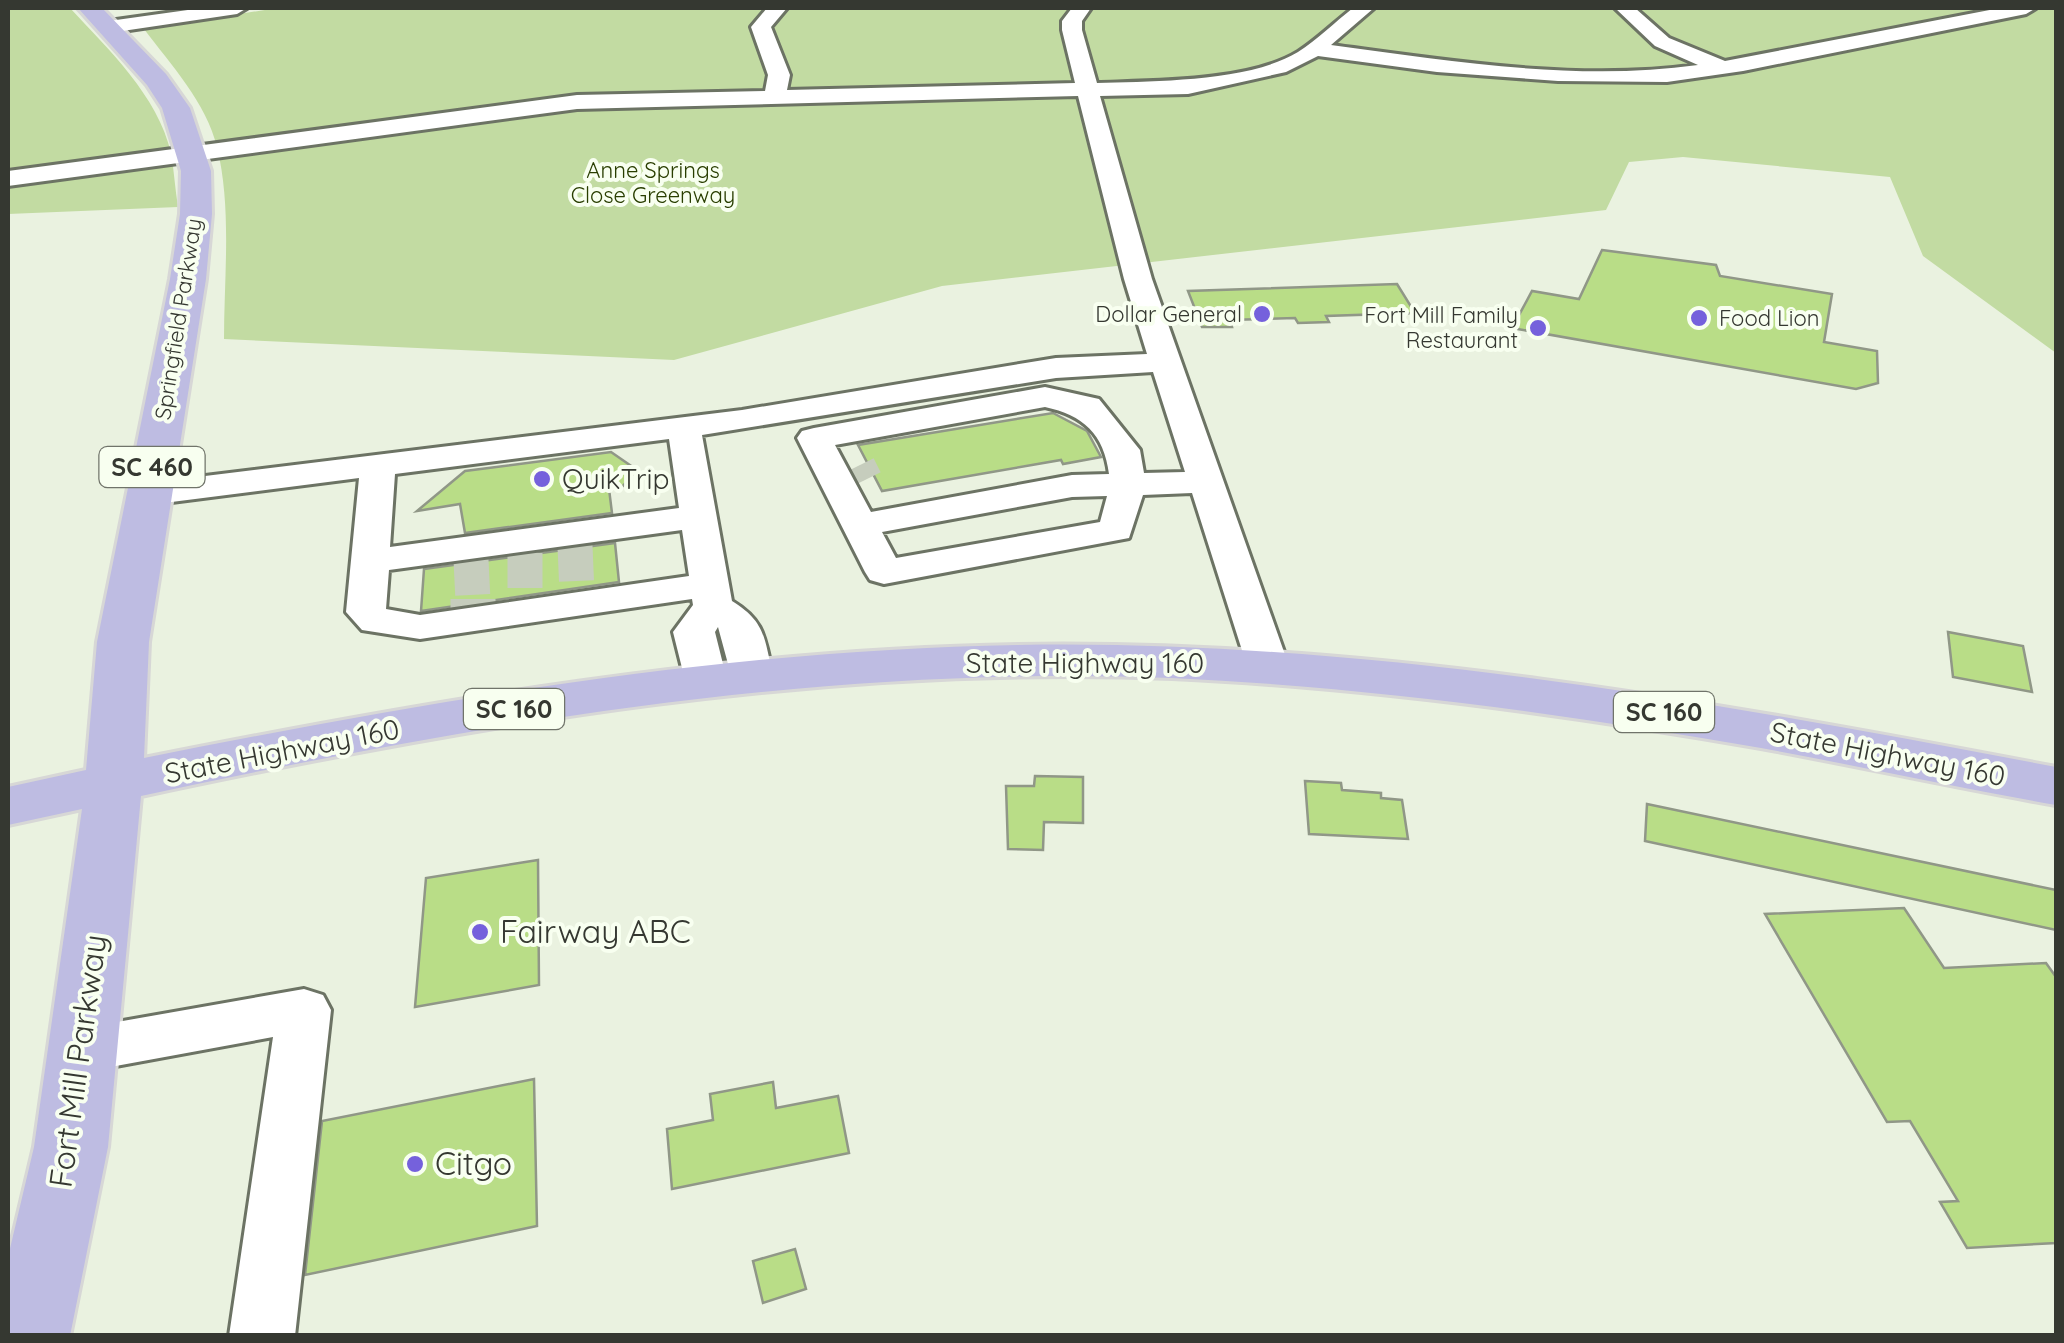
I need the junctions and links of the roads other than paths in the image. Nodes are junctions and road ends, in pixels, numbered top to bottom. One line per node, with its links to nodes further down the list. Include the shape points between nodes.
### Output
1 (89, 8): 8 (main road, Springfield Parkway / SC 460)
2 (236, 8): 8 (street)
3 (777, 8): 12 (street, via 761,27 779,75)
4 (1081, 8): 11 (street, via 1072,30)
5 (1364, 8): 9 (street)
6 (1624, 8): 10 (street, via 1662,42)
7 (2026, 8): 10 (street)
8 (109, 27): 13 (main road, Springfield Parkway / SC 460, via 174,106)
9 (1313, 50): 10 (street, via 1558,76 1667,76); 11 (street, via 1235,80)
10 (1723, 68)
11 (1090, 92): 12 (street); 15 (street)
12 (775, 98): 13 (street, via 542,105)
13 (190, 154): 14 (street); 22 (main road, Springfield Parkway / SC 460, via 196,214 188,279)
14 (8, 179)
15 (1166, 362): 16 (street, via 1070,366); 19 (street)
16 (975, 395): 17 (street); 20 (street, via 1087,406 1123,450); 21 (street, via 814,438)
17 (684, 427): 18 (street); 23 (street)
18 (378, 465): 22 (street); 24 (street)
19 (1206, 482): 20 (street); 26 (street)
20 (1128, 483): 21 (street); 21 (street, via 1116,530 884,572)
21 (858, 493)
22 (148, 494): 28 (main road, Springfield Parkway / SC 460, via 123,642)
23 (697, 517): 24 (street, via 524,547); 25 (street)
24 (370, 561): 25 (street, via 366,612 376,621 420,627 578,598)
25 (710, 596): 27 (street, via 694,632)
26 (1268, 666): 27 (main road, State Highway 160 / SC 160, via 1006,661); 29 (main road, State Highway 160 / SC 160, via 1614,704)
27 (729, 677): 28 (main road, State Highway 160 / SC 160)
28 (114, 783): 30 (main road, SC 160); 31 (main road, Fort Mill Parkway / SC 460)
29 (2056, 786)
30 (8, 806)
31 (83, 1050): 32 (main road, Fort Mill Parkway / SC 460, via 71,1147); 33 (street, via 304,1010)
32 (28, 1336)
33 (262, 1336)

